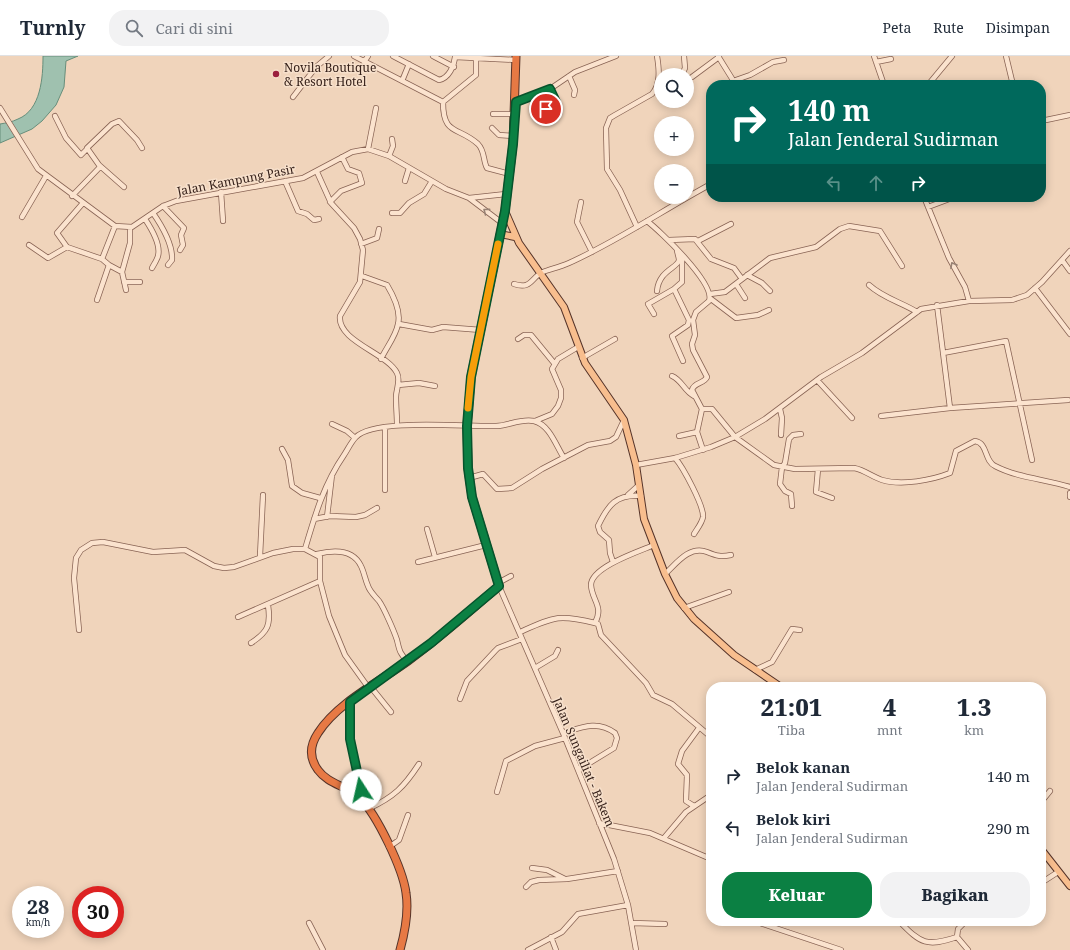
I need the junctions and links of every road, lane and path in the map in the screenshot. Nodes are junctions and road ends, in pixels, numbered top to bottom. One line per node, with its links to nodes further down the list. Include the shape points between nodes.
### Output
1 (329, 56): 35 (street, via 316,67)
2 (354, 56): 18 (street)
3 (368, 56): 18 (street)
4 (393, 56): 20 (street)
5 (433, 56): 21 (street)
6 (455, 56): 13 (street); 21 (street)
7 (616, 56): 25 (street)
8 (657, 56): 22 (street)
9 (684, 56): 23 (street)
10 (874, 56): 19 (street)
11 (952, 56): 29 (street)
12 (1006, 56): 30 (street)
13 (476, 57): 15 (street); 36 (street, via 476,75)
14 (718, 57): 24 (street); 26 (street)
15 (516, 58): 37 (highway)
16 (784, 60): 27 (street, via 773,62)
17 (891, 60): 19 (street)
18 (364, 62): 31 (street)
19 (876, 62): 28 (street)
20 (409, 64): 21 (street, via 439,80); 31 (street)
21 (454, 67)
22 (658, 68)
23 (685, 68)
24 (694, 75)
25 (569, 76): 32 (street); 34 (street, via 575,90)
26 (733, 80)
27 (741, 80)
28 (882, 80)
29 (932, 80)
30 (1012, 80)
31 (402, 81): 36 (street)
32 (550, 89): 37 (street); 40 (street, via 556,102 553,107)
33 (654, 91): 87 (street, via 615,114 610,118 606,128 607,169 620,190)
34 (574, 95)
35 (293, 97)
36 (443, 102): 57 (street, via 443,114 447,124 478,145 483,152 487,168)
37 (516, 102): 42 (highway)
38 (0, 108): 58 (street, via 24,149)
39 (376, 108): 51 (street)
40 (546, 109)
41 (493, 114): 42 (street)
42 (515, 114): 47 (highway)
43 (1070, 115): 45 (street)
44 (55, 116): 50 (street, via 68,141 81,154)
45 (1046, 120)
46 (492, 128): 47 (street, via 499,135)
47 (514, 136): 57 (highway)
48 (392, 139): 52 (street, via 393,146)
49 (142, 148): 50 (street, via 119,122 112,124)
50 (87, 149): 54 (street)
51 (368, 149): 52 (street); 53 (street, Jalan Kampung Pasir)
52 (389, 156): 55 (street)
53 (342, 157): 56 (street, Jalan Kampung Pasir); 68 (street, via 348,169 360,173 362,183 341,191)
54 (99, 165): 62 (street); 66 (street, via 95,174)
55 (409, 168): 60 (street); 61 (street)
56 (317, 172): 59 (street, Jalan Kampung Pasir); 68 (street)
57 (510, 174): 65 (highway)
58 (46, 176): 66 (street); 78 (street)
59 (285, 181): 64 (street, Jalan Kampung Pasir); 80 (street, via 298,211 314,220)
60 (406, 181)
61 (432, 181): 67 (street); 77 (street, via 424,194 409,203 402,212)
62 (124, 187)
63 (706, 187): 82 (street)
64 (221, 192): 73 (street, Jalan Kampung Pasir); 81 (street)
65 (506, 194): 67 (street); 75 (highway)
66 (72, 196): 72 (street)
67 (470, 198): 83 (street, one-way to 67)
68 (330, 202): 93 (street, via 354,228)
69 (581, 202): 99 (street, via 577,222)
70 (926, 202): 74 (street)
71 (941, 202): 74 (street)
72 (83, 203): 85 (street); 95 (street, via 57,234)
73 (163, 206): 76 (street, Jalan Kampung Pasir); 97 (street, via 184,228 181,235 183,245)
74 (928, 207): 125 (street, one-way to 74)
75 (505, 211): 83 (highway); 90 (main road)
76 (153, 213): 79 (street, Jalan Kampung Pasir); 103 (street, via 171,250 172,260)
77 (392, 213)
78 (22, 217)
79 (145, 219): 86 (street, Jalan Kampung Pasir); 106 (street, via 154,235 159,252)
80 (319, 219)
81 (223, 221)
82 (647, 221): 87 (street); 91 (street)
83 (502, 223): 89 (highway)
84 (731, 224): 92 (street)
85 (115, 226): 86 (street); 101 (street)
86 (130, 227): 108 (street, via 130,243)
87 (634, 228): 99 (street)
88 (379, 229): 93 (street, via 377,238)
89 (500, 234): 90 (main road); 131 (highway)
90 (515, 237): 109 (main road)
91 (669, 240): 92 (street, via 693,238); 96 (street)
92 (698, 242): 111 (street, via 711,258 734,268)
93 (361, 244): 110 (street)
94 (29, 245): 95 (street, via 48,258)
95 (66, 247): 101 (street)
96 (677, 249): 100 (street); 120 (street, via 678,263 658,281)
97 (180, 250)
98 (1070, 251): 102 (street)
99 (592, 252): 109 (street)
100 (682, 255): 118 (street, via 682,282); 122 (street, via 703,281)
101 (102, 259): 104 (street)
102 (1062, 260): 107 (street); 117 (street)
103 (168, 265)
104 (109, 266): 108 (street); 124 (street)
105 (902, 266): 111 (street, via 880,231 849,226 840,228 814,248 770,258)
106 (152, 268)
107 (1070, 271)
108 (122, 272): 112 (street)
109 (540, 273): 114 (street, via 535,280 527,284); 135 (main road, via 564,307)
110 (362, 276): 130 (street, via 387,285 394,298); 138 (street, via 340,316 340,321 349,335)
111 (745, 277): 115 (street); 121 (street, via 762,283)
112 (124, 282): 113 (street); 119 (street)
113 (140, 282)
114 (514, 284)
115 (736, 284): 122 (street, via 725,292); 123 (street)
116 (869, 285): 128 (street, via 883,296)
117 (1035, 288): 125 (street, via 1020,299); 132 (street)
118 (674, 289): 129 (street, via 648,304); 139 (street, via 689,320 688,325 672,336)
119 (126, 290)
120 (657, 291)
121 (770, 291)
122 (710, 296): 127 (street, via 736,318 751,317); 145 (street, via 693,317 695,335 692,347 707,378 692,387)
123 (745, 298)
124 (97, 300)
125 (969, 301): 126 (street)
126 (937, 306): 128 (street); 136 (street)
127 (769, 310)
128 (917, 312): 142 (street, via 862,353)
129 (654, 314)
130 (399, 324): 131 (street, via 432,330 442,327); 138 (street)
131 (481, 330): 157 (highway, via 471,377)
132 (1070, 334)
133 (518, 339): 140 (street, via 524,335 531,335)
134 (615, 339): 137 (street)
135 (578, 347): 137 (main road); 140 (street)
136 (943, 353): 147 (street, via 1006,341); 148 (street)
137 (582, 358): 153 (main road)
138 (381, 359): 143 (street, via 396,371)
139 (683, 361)
140 (554, 364): 154 (street, via 552,368 561,390 561,398 552,414)
141 (672, 376): 145 (street)
142 (817, 380): 150 (street); 152 (street)
143 (398, 385): 144 (street, via 419,383); 156 (street)
144 (435, 386)
145 (694, 396): 149 (street)
146 (1068, 400): 147 (street)
147 (1019, 404): 148 (street); 169 (street)
148 (950, 408): 151 (street)
149 (702, 409): 159 (street); 163 (street, via 712,409)
150 (780, 409): 161 (street); 163 (street)
151 (880, 416)
152 (852, 418)
153 (624, 420): 167 (street, via 616,436 610,441 591,444); 170 (main road)
154 (535, 421): 157 (street, via 498,426); 167 (street, via 546,428)
155 (332, 424): 164 (street)
156 (397, 425): 157 (street); 158 (street)
157 (467, 426): 174 (highway)
158 (385, 427): 164 (street, via 368,430); 177 (street)
159 (697, 432): 162 (street); 166 (street)
160 (801, 434): 171 (street, via 789,439)
161 (781, 435)
162 (679, 436)
163 (736, 437): 166 (street); 171 (street, via 764,459)
164 (355, 438): 173 (street)
165 (282, 450): 183 (street, via 288,460 292,486 302,493)
166 (703, 450): 168 (street)
167 (564, 458): 174 (street, via 507,490 494,487 483,474)
168 (675, 458): 170 (street); 190 (street, via 686,472 703,514)
169 (1032, 460)
170 (636, 465): 175 (main road)
171 (782, 467): 172 (street); 185 (street, via 780,484 791,494)
172 (818, 469): 176 (street, via 858,469 878,479 894,483 926,479 950,473 956,451 975,441 983,446 990,463 1011,474); 184 (street, via 816,492)
173 (333, 471): 183 (street); 187 (street)
174 (469, 478): 191 (highway)
175 (639, 485): 180 (street); 181 (main road)
176 (1070, 487)
177 (385, 490)
178 (1070, 493): 182 (street)
179 (263, 494): 196 (street)
180 (628, 495): 181 (street); 199 (street, via 611,504 598,526 600,532 609,540 609,551)
181 (641, 496): 192 (main road, via 644,519)
182 (1070, 497)
183 (320, 498): 188 (street)
184 (832, 498)
185 (792, 506)
186 (377, 508): 187 (street, via 356,517)
187 (327, 517): 188 (street)
188 (314, 519): 193 (street)
189 (427, 529): 197 (street)
190 (694, 534)
191 (486, 545): 197 (street); 203 (highway)
192 (654, 545): 199 (street); 200 (main road)
193 (305, 549): 194 (street); 196 (street)
194 (318, 554): 202 (street, via 322,561); 215 (street, via 343,552 357,559 369,588 381,606 397,640 400,653)
195 (731, 555): 200 (street, via 716,556 705,551 692,552)
196 (260, 556): 209 (street, via 234,567 224,568 214,566 185,550 153,552 102,542 92,543 81,550 76,558 74,578)
197 (435, 557): 198 (street)
198 (418, 562)
199 (614, 562): 208 (street, via 607,565 592,581 599,612)
200 (665, 574): 206 (main road)
201 (511, 576): 203 (street)
202 (320, 581): 205 (street); 219 (street, via 323,598 338,640 345,655)
203 (498, 584): 211 (street, Jalan Sungailiat - Bakem); 215 (highway, via 454,625)
204 (729, 592): 206 (street)
205 (268, 605): 207 (street); 213 (street, via 270,617 266,630)
206 (684, 608): 217 (main road, via 734,656)
207 (238, 617)
208 (595, 623): 211 (street, via 570,617 552,618); 223 (street, via 598,624 601,635 646,683 653,695 672,704)
209 (79, 630)
210 (800, 630): 217 (street, via 792,629 772,662)
211 (520, 632): 212 (street, Jalan Sungailiat - Bakem)
212 (522, 639): 216 (street, Jalan Sungailiat - Bakem); 220 (street, via 494,651 467,681)
213 (251, 643)
214 (558, 650): 216 (street, via 555,656)
215 (408, 661): 219 (highway)
216 (535, 668): 225 (street, Jalan Sungailiat - Bakem)
217 (755, 670): 218 (main road)
218 (773, 682)
219 (369, 687): 221 (highway); 222 (street)
220 (460, 699)
221 (350, 702): 231 (street, via 350,739 358,774); 231 (highway, via 318,732 311,750 312,760 322,774)
222 (392, 712)
223 (699, 728): 224 (street); 233 (street, via 682,751 678,764 686,775 686,801)
224 (706, 733)
225 (564, 736): 227 (street, Jalan Sungailiat - Bakem); 227 (street, via 594,725 615,733 617,738 614,748); 229 (street, via 535,746 506,761)
226 (419, 764): 234 (street, via 404,786)
227 (578, 770): 236 (street, Jalan Sungailiat - Bakem)
228 (1050, 791): 230 (street)
229 (497, 792)
230 (1046, 796)
231 (360, 798): 234 (highway)
232 (706, 798): 233 (street)
233 (694, 806): 237 (street, via 676,822)
234 (368, 809): 238 (highway)
235 (408, 815): 238 (street, via 399,840)
236 (599, 823): 237 (street, via 626,827); 242 (street, Jalan Sungailiat - Bakem)
237 (664, 838): 239 (street)
238 (389, 847): 258 (highway, via 406,892 405,931)
239 (706, 856)
240 (1046, 856): 243 (main road)
241 (532, 868): 244 (street, via 547,870)
242 (618, 871): 244 (street); 248 (street, Jalan Sungailiat - Bakem)
243 (1058, 872): 245 (street); 246 (main road)
244 (566, 879): 247 (street, via 539,880)
245 (1046, 880)
246 (1070, 886)
247 (526, 887)
248 (628, 905): 250 (street, Jalan Sungailiat - Bakem); 255 (street, via 578,914 562,932)
249 (309, 923): 257 (street)
250 (632, 923): 251 (street); 261 (street, Jalan Sungailiat - Bakem)
251 (666, 924)
252 (769, 926): 262 (street)
253 (904, 926): 256 (street, via 913,935 928,943 934,944)
254 (962, 926): 256 (street)
255 (551, 937): 259 (street); 260 (street)
256 (957, 937): 263 (street)
257 (323, 950)
258 (400, 950)
259 (528, 950)
260 (556, 950)
261 (636, 950)
262 (841, 950)
263 (968, 950)

